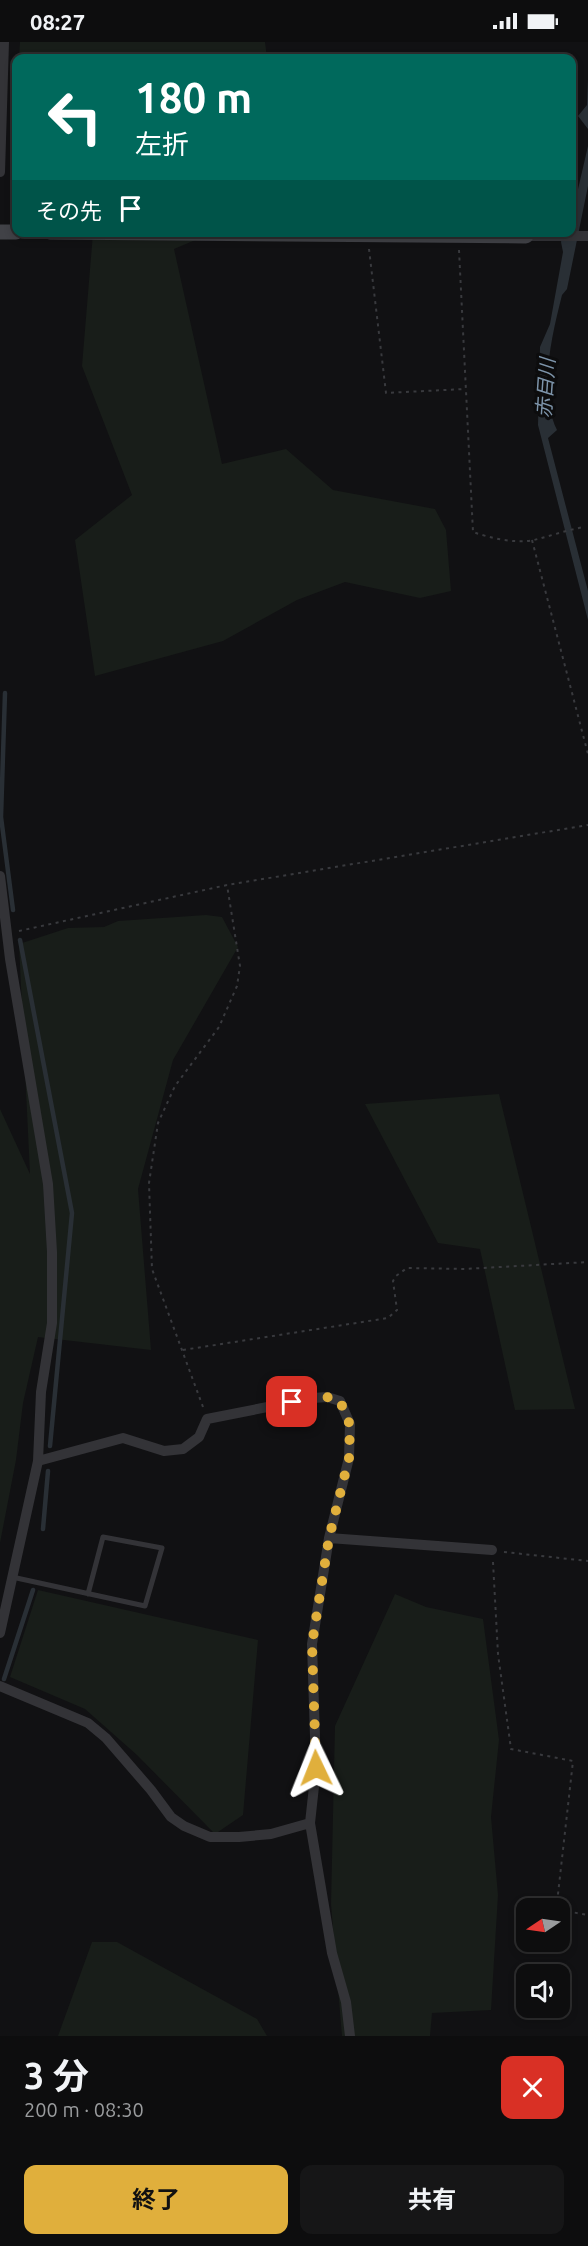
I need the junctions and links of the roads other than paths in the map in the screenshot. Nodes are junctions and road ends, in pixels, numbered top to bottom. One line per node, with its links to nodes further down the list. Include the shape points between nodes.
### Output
1 (4, 42): 2 (street)
2 (0, 172)
3 (0, 876): 4 (street, via 49,1195 52,1323 41,1392)
4 (38, 1461): 5 (street, via 123,1438 164,1451 183,1449 199,1437 207,1419 327,1397 340,1401 350,1425 349,1458); 7 (street)
5 (329, 1538): 6 (street); 11 (street, via 312,1644 316,1768)
6 (492, 1550)
7 (12, 1577): 8 (lane); 9 (street)
8 (88, 1594): 8 (lane, via 145,1606 162,1548 103,1537)
9 (0, 1633)
10 (0, 1686): 11 (street, via 88,1723 152,1790 171,1817 184,1826 210,1837 239,1838)
11 (310, 1823): 12 (street)
12 (350, 2036)

